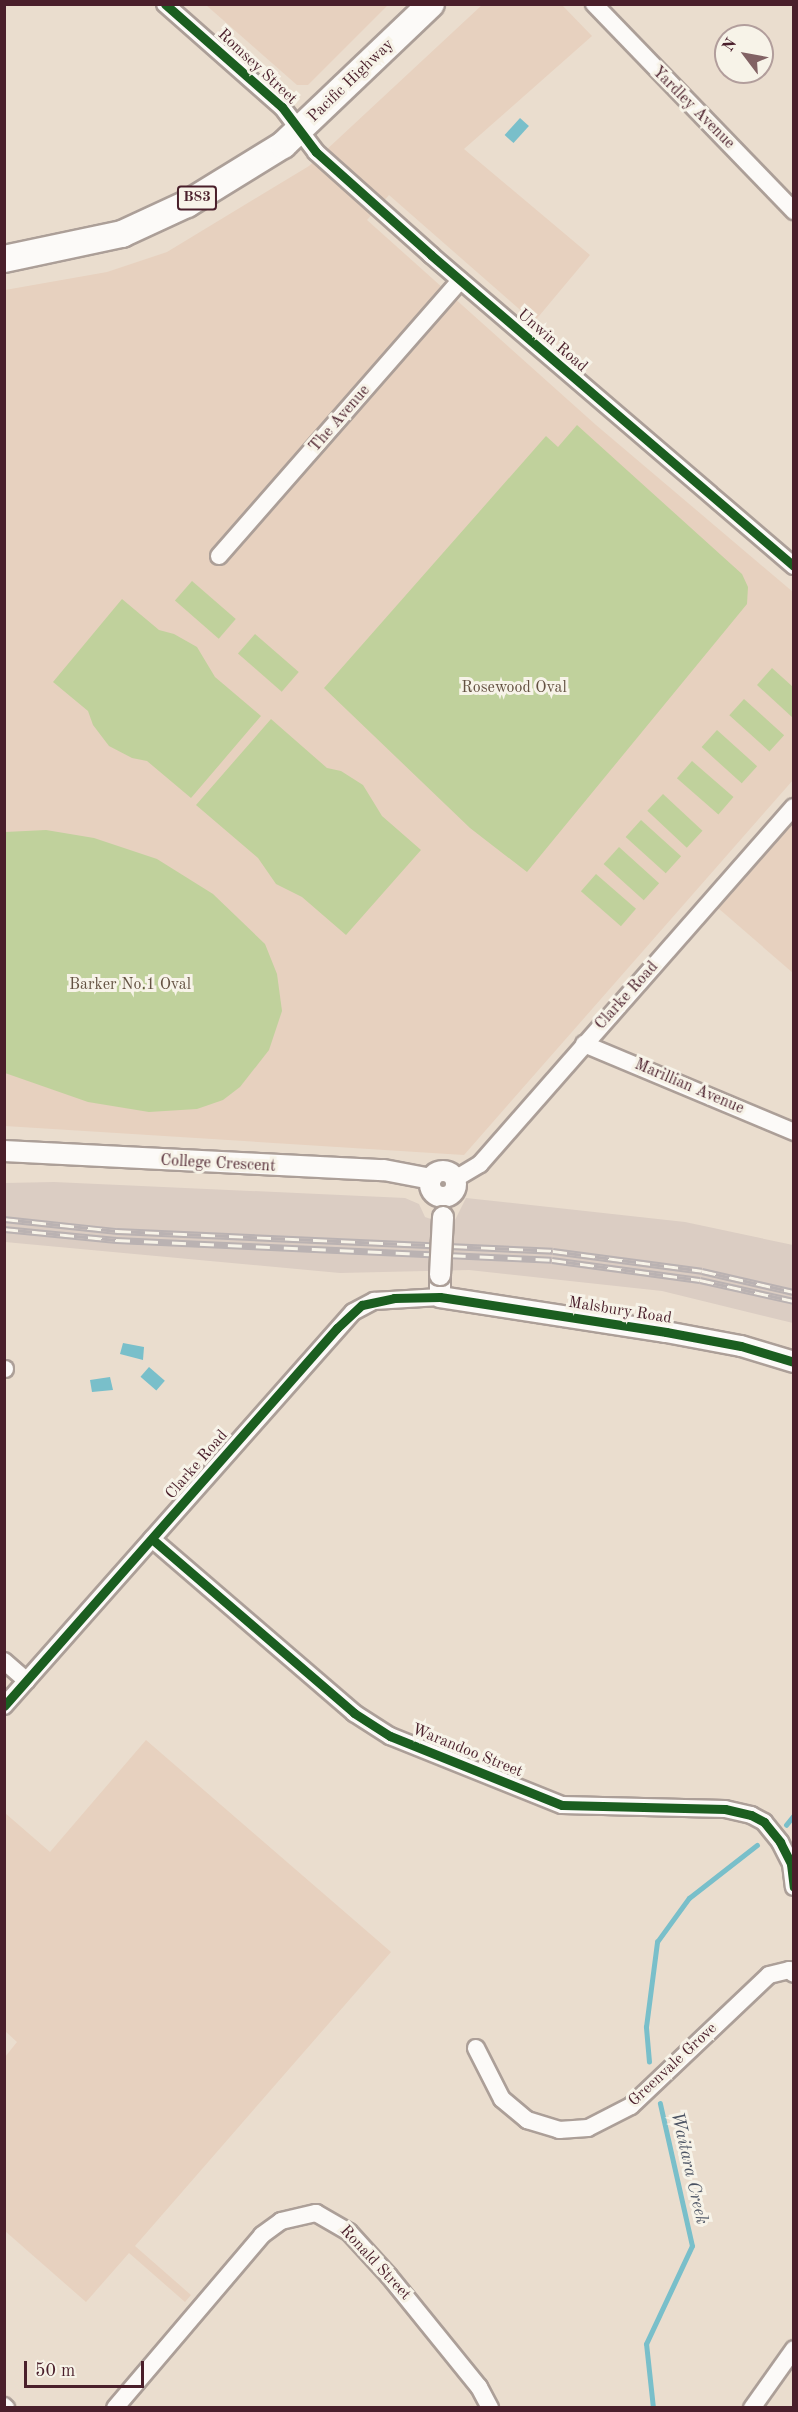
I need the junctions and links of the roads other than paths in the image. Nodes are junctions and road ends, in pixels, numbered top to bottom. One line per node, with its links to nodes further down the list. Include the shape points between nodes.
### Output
1 (165, 4): 4 (street, Romsey Street, via 277,103)
2 (431, 4): 4 (main road, Pacific Highway / B83)
3 (594, 4): 5 (street, Yardley Avenue)
4 (299, 130): 6 (main road, Pacific Highway / B83, via 276,150 151,223 85,245); 7 (street, Unwin Road, via 316,152)
5 (793, 209)
6 (4, 259)
7 (460, 281): 8 (street, The Avenue); 9 (street, Unwin Road)
8 (219, 556)
9 (794, 566)
10 (794, 807): 11 (street, Clarke Road)
11 (584, 1044): 12 (street, Marillian Avenue); 15 (street, Clarke Road, via 480,1164)
12 (794, 1132)
13 (4, 1151): 14 (street, College Crescent, via 384,1170)
14 (431, 1179): 15 (street, College Crescent, via 446,1171); 16 (street)
15 (455, 1179): 16 (street, via 455,1189)
16 (443, 1207): 17 (street, bridge)
17 (440, 1297): 18 (street, Malsbury Road, via 677,1334 741,1346); 19 (street, Clarke Road, via 374,1301 353,1312)
18 (794, 1362)
19 (152, 1539): 21 (street, Clarke Road); 23 (street, Warandoo Street, via 354,1713 390,1736 562,1805 725,1809 751,1815 777,1836 791,1864)
20 (4, 1661): 21 (street)
21 (27, 1681): 22 (street, Clarke Road)
22 (4, 1706)
23 (794, 1887)
24 (791, 1972): 25 (street, Greenvale Grove, via 769,1975 631,2106 588,2128 559,2130 527,2120 502,2099)
25 (476, 2048)
26 (794, 2349): 29 (street)
27 (115, 2408): 28 (street, Ronald Street, via 262,2235 282,2221 316,2213 349,2232 396,2284 480,2387)
28 (490, 2408)
29 (752, 2408)

